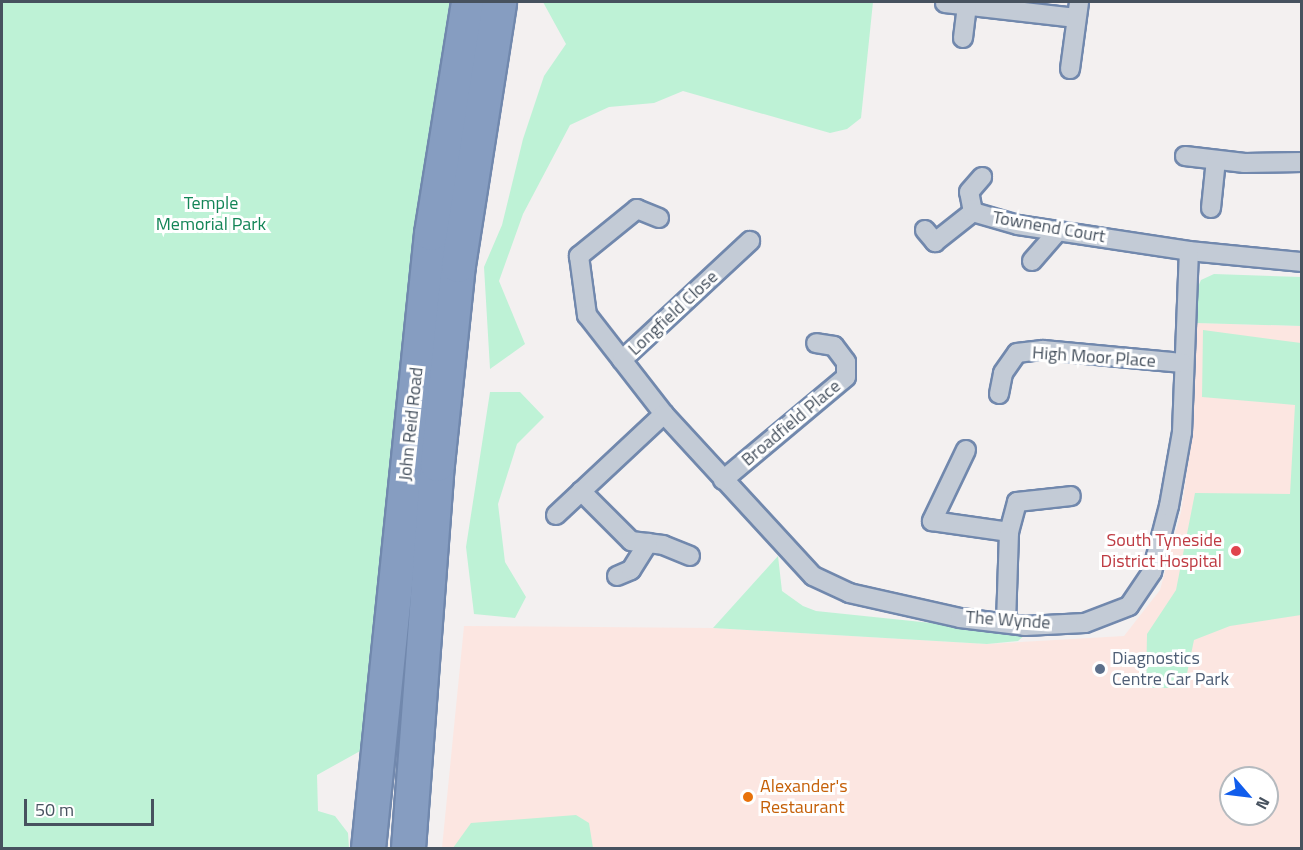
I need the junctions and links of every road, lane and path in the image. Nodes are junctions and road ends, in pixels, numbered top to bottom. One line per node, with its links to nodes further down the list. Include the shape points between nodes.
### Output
1 (468, 2): 36 (highway, John Reid Road, via 431,233)
2 (499, 2): 37 (highway, John Reid Road, via 458,265 437,464)
3 (945, 3): 4 (street)
4 (967, 6): 5 (street); 6 (street)
5 (1078, 10): 7 (street)
6 (963, 38)
7 (1070, 69)
8 (1185, 156): 9 (street)
9 (1216, 160): 10 (street); 12 (street)
10 (1302, 162)
11 (982, 177): 13 (street, via 969,192)
12 (1211, 208)
13 (973, 212): 15 (street, Townend Court, via 935,242); 16 (street, Townend Court)
14 (659, 218): 22 (street, Longfield Close, via 637,209 579,256 587,315)
15 (925, 230)
16 (1058, 231): 18 (street, Townend Court); 19 (street)
17 (750, 241): 22 (street, Longfield Close)
18 (1189, 251): 20 (street, Townend Court); 23 (street, The Wynde)
19 (1032, 261)
20 (1302, 262)
21 (816, 343): 27 (street, Broadfield Place, via 834,346 846,362 846,376)
22 (622, 360): 25 (street, The Wynde)
23 (1182, 363): 24 (street, High Moor Place, via 1043,351 1017,353 1003,373); 35 (street, The Wynde, via 1182,432 1152,573 1129,606 1085,623)
24 (999, 394)
25 (664, 414): 27 (street, The Wynde); 28 (street)
26 (966, 450): 31 (street, via 932,521)
27 (723, 480): 35 (street, The Wynde, via 813,576 849,593 960,618)
28 (581, 491): 30 (street); 32 (street, via 631,541)
29 (1071, 496): 31 (street, via 1017,502)
30 (556, 514)
31 (1009, 532): 35 (street)
32 (648, 543): 33 (street); 34 (street, via 631,570)
33 (690, 556)
34 (617, 576)
35 (1006, 623)
36 (368, 849)
37 (408, 849)

